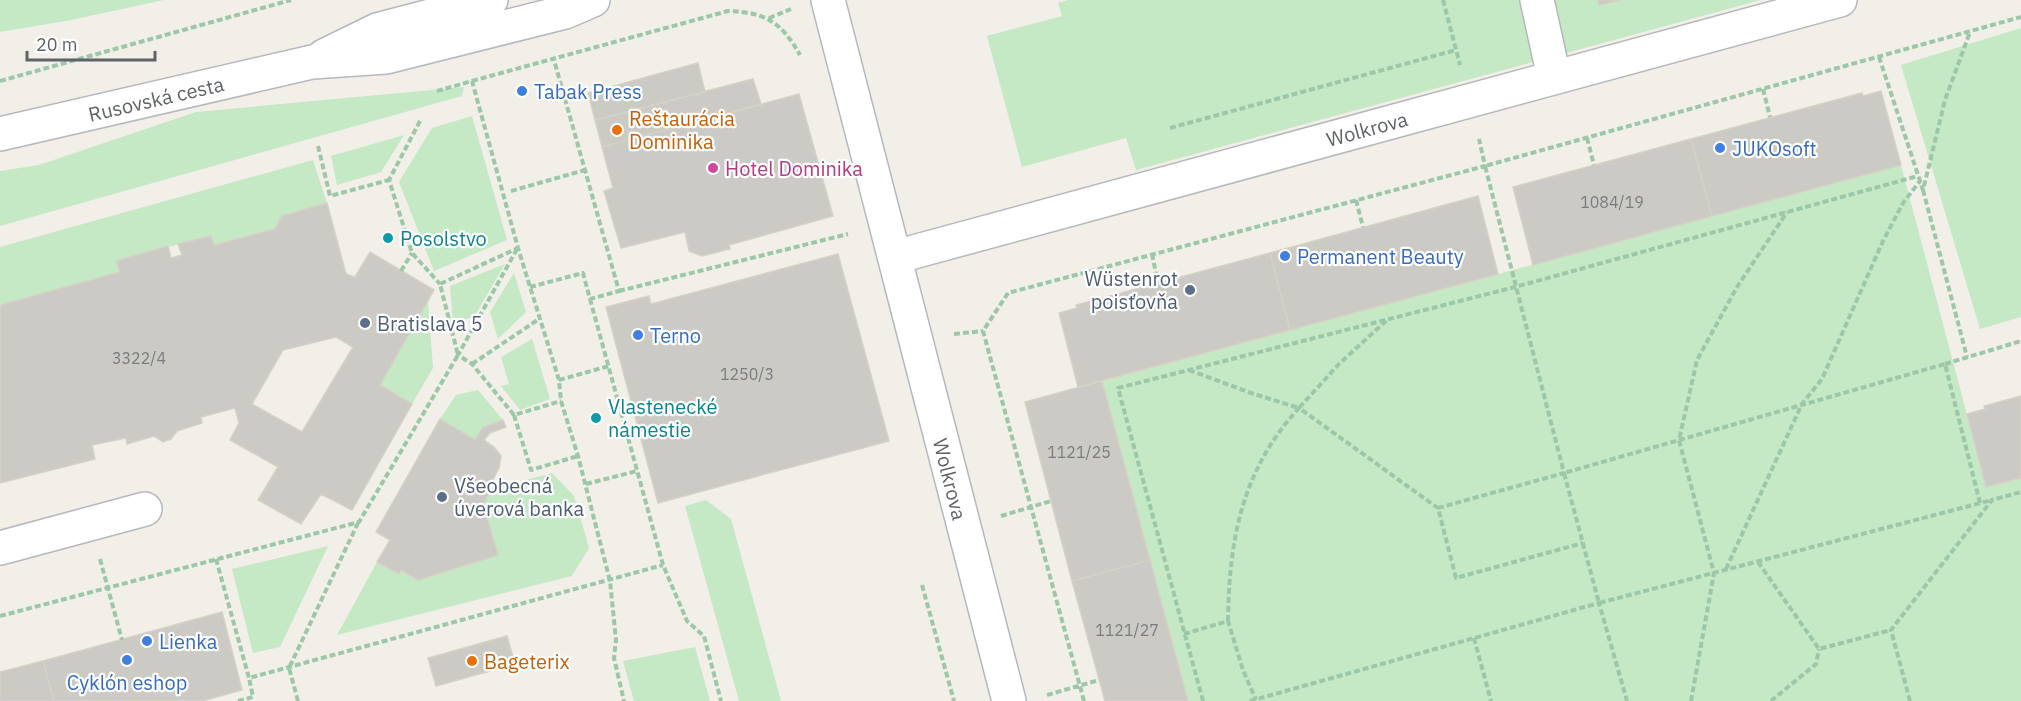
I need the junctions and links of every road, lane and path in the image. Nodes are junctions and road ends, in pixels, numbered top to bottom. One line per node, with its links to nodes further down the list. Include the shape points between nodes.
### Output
1 (291, 0): 15 (path)
2 (491, 0): 12 (street, Rusovská cesta, via 377,30)
3 (593, 0): 12 (street, Rusovská cesta, via 565,12 386,57)
4 (828, 0): 40 (street, Wolkrova)
5 (1536, 0): 14 (street)
6 (1840, 0): 14 (street, Wolkrova)
7 (2021, 17): 8 (path)
8 (1970, 32): 10 (path); 31 (path, via 1945,100)
9 (1456, 50): 21 (path)
10 (1879, 57): 17 (path); 28 (path)
11 (554, 60): 13 (path, via 728,11 746,11 769,18 787,34); 16 (path); 27 (path)
12 (312, 62): 22 (street, Rusovská cesta)
13 (803, 64)
14 (1554, 77): 40 (street, Wolkrova)
15 (0, 81)
16 (472, 81): 18 (path); 37 (path)
17 (1763, 89): 19 (path); 23 (path)
18 (437, 90)
19 (1770, 117)
20 (420, 121): 29 (path)
21 (1170, 128)
22 (0, 134)
23 (1587, 138): 25 (path); 26 (path)
24 (318, 146): 29 (path, via 330,196)
25 (1593, 165)
26 (1485, 166): 33 (path); 45 (path)
27 (585, 170): 32 (path); 46 (path)
28 (1918, 176): 30 (path); 34 (path)
29 (389, 180): 38 (path)
30 (1920, 181): 31 (path); 59 (path, via 1883,241 1822,379)
31 (1923, 190): 52 (path)
32 (511, 191)
33 (1356, 200): 35 (path); 39 (path)
34 (1788, 212): 45 (path); 62 (path, via 1737,287 1697,360)
35 (1363, 227)
36 (853, 233): 46 (path)
37 (518, 248): 43 (path); 44 (path); 51 (path)
38 (412, 252): 41 (path); 43 (path)
39 (1152, 254): 42 (path); 71 (path, via 1008,293 983,331)
40 (895, 256): 75 (street, Wolkrova)
41 (401, 271)
42 (1158, 283)
43 (440, 284): 51 (path)
44 (530, 287): 47 (path, via 583,273); 49 (path)
45 (1515, 287): 48 (path); 65 (path)
46 (619, 291): 47 (path)
47 (590, 299): 55 (path)
48 (1389, 318): 56 (path); 60 (path)
49 (539, 319): 53 (path); 57 (path)
50 (2021, 341): 52 (path)
51 (458, 355): 53 (path); 74 (path)
52 (1967, 357): 54 (path)
53 (472, 364): 61 (path)
54 (1945, 364): 59 (path); 70 (path)
55 (609, 366): 57 (path); 64 (path)
56 (1189, 369): 60 (path); 90 (path, via 1118,388)
57 (558, 380): 58 (path)
58 (561, 401): 61 (path); 63 (path)
59 (1802, 404): 62 (path); 81 (path)
60 (1299, 408): 72 (path); 88 (path, via 1281,430 1247,488 1229,571)
61 (514, 415): 63 (path, via 531,470)
62 (1679, 440): 65 (path); 82 (path)
63 (578, 456): 66 (path)
64 (637, 471): 66 (path); 80 (path)
65 (1564, 473): 72 (path); 76 (path)
66 (585, 484): 83 (path)
67 (2021, 492): 68 (path)
68 (1992, 500): 70 (path); 89 (path)
69 (1051, 501): 71 (path)
70 (1980, 503): 79 (path)
71 (1029, 508): 75 (path); 97 (path)
72 (1438, 508): 76 (path, via 1456,578)
73 (145, 509): 77 (street)
74 (359, 522): 78 (path); 94 (path)
75 (963, 528): 98 (street, Wolkrova)
76 (1583, 543): 86 (path)
77 (0, 548)
78 (216, 559): 85 (path); 95 (path)
79 (1758, 562): 81 (path); 93 (path)
80 (663, 565): 83 (path); 103 (path, via 687,621 704,636)
81 (1726, 570): 82 (path)
82 (1714, 573): 86 (path); 109 (path)
83 (610, 581): 94 (path); 102 (path, via 614,658)
84 (922, 585): 104 (path)
85 (108, 587): 87 (path); 92 (path)
86 (1599, 603): 91 (path); 108 (path)
87 (0, 616)
88 (1228, 621): 90 (path); 99 (path)
89 (1891, 630): 93 (path); 111 (path)
90 (1184, 634): 106 (path)
91 (1474, 638): 99 (path); 107 (path)
92 (122, 640)
93 (1819, 649): 110 (path, via 1816,664)
94 (289, 668): 95 (path); 101 (path)
95 (249, 678): 100 (path, via 253,697)
96 (1099, 680): 97 (path)
97 (1079, 685): 98 (path); 105 (path)
98 (1023, 699)
99 (1254, 700)
100 (238, 701)
101 (297, 701)
102 (624, 701)
103 (722, 701)
104 (954, 701)
105 (1084, 701)
106 (1203, 701)
107 (1491, 701)
108 (1627, 701)
109 (1691, 701)
110 (1771, 701)
111 (1910, 701)

